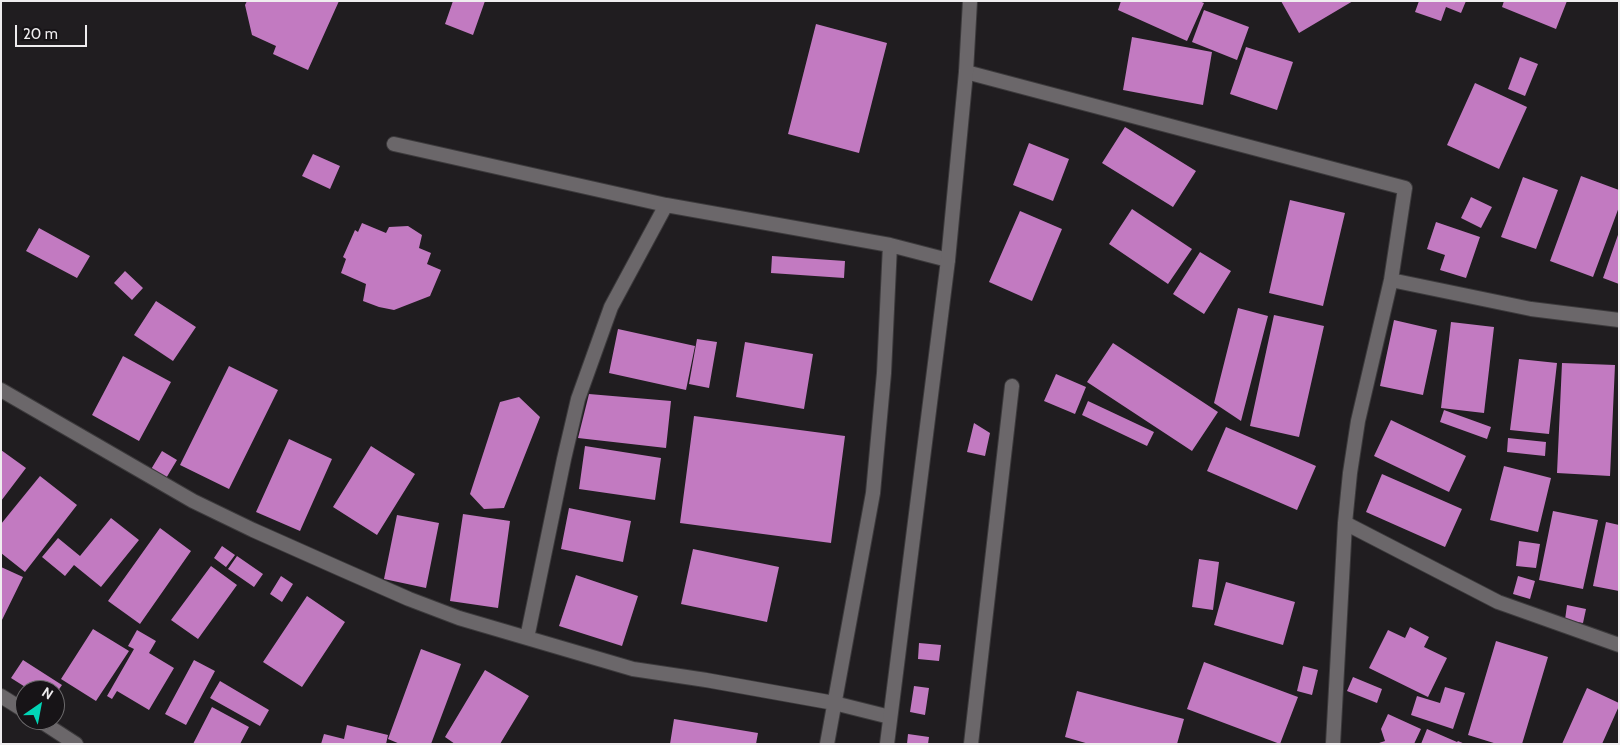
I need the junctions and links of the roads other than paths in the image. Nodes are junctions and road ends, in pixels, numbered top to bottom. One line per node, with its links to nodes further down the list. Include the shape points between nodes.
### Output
1 (970, 1): 2 (street)
2 (966, 72): 6 (street); 7 (street, via 1405,188)
3 (394, 144): 4 (street)
4 (666, 205): 5 (street); 12 (street, via 611,307 578,399)
5 (890, 245): 6 (street); 15 (street, via 884,372 873,492)
6 (948, 260): 17 (street)
7 (1391, 280): 8 (street, via 1531,308); 11 (street, via 1358,422)
8 (1619, 320)
9 (1012, 386): 22 (street)
10 (1, 390): 12 (street, via 193,501 253,530 408,599)
11 (1344, 523): 13 (street, via 1498,602); 23 (street)
12 (526, 638): 15 (street, via 633,669)
13 (1619, 645)
14 (1, 696): 16 (street)
15 (834, 703): 17 (street); 20 (street)
16 (15, 705)
17 (890, 717): 21 (street)
18 (54, 730): 19 (street)
19 (76, 744)
20 (827, 744)
21 (887, 744)
22 (971, 744)
23 (1334, 744)

